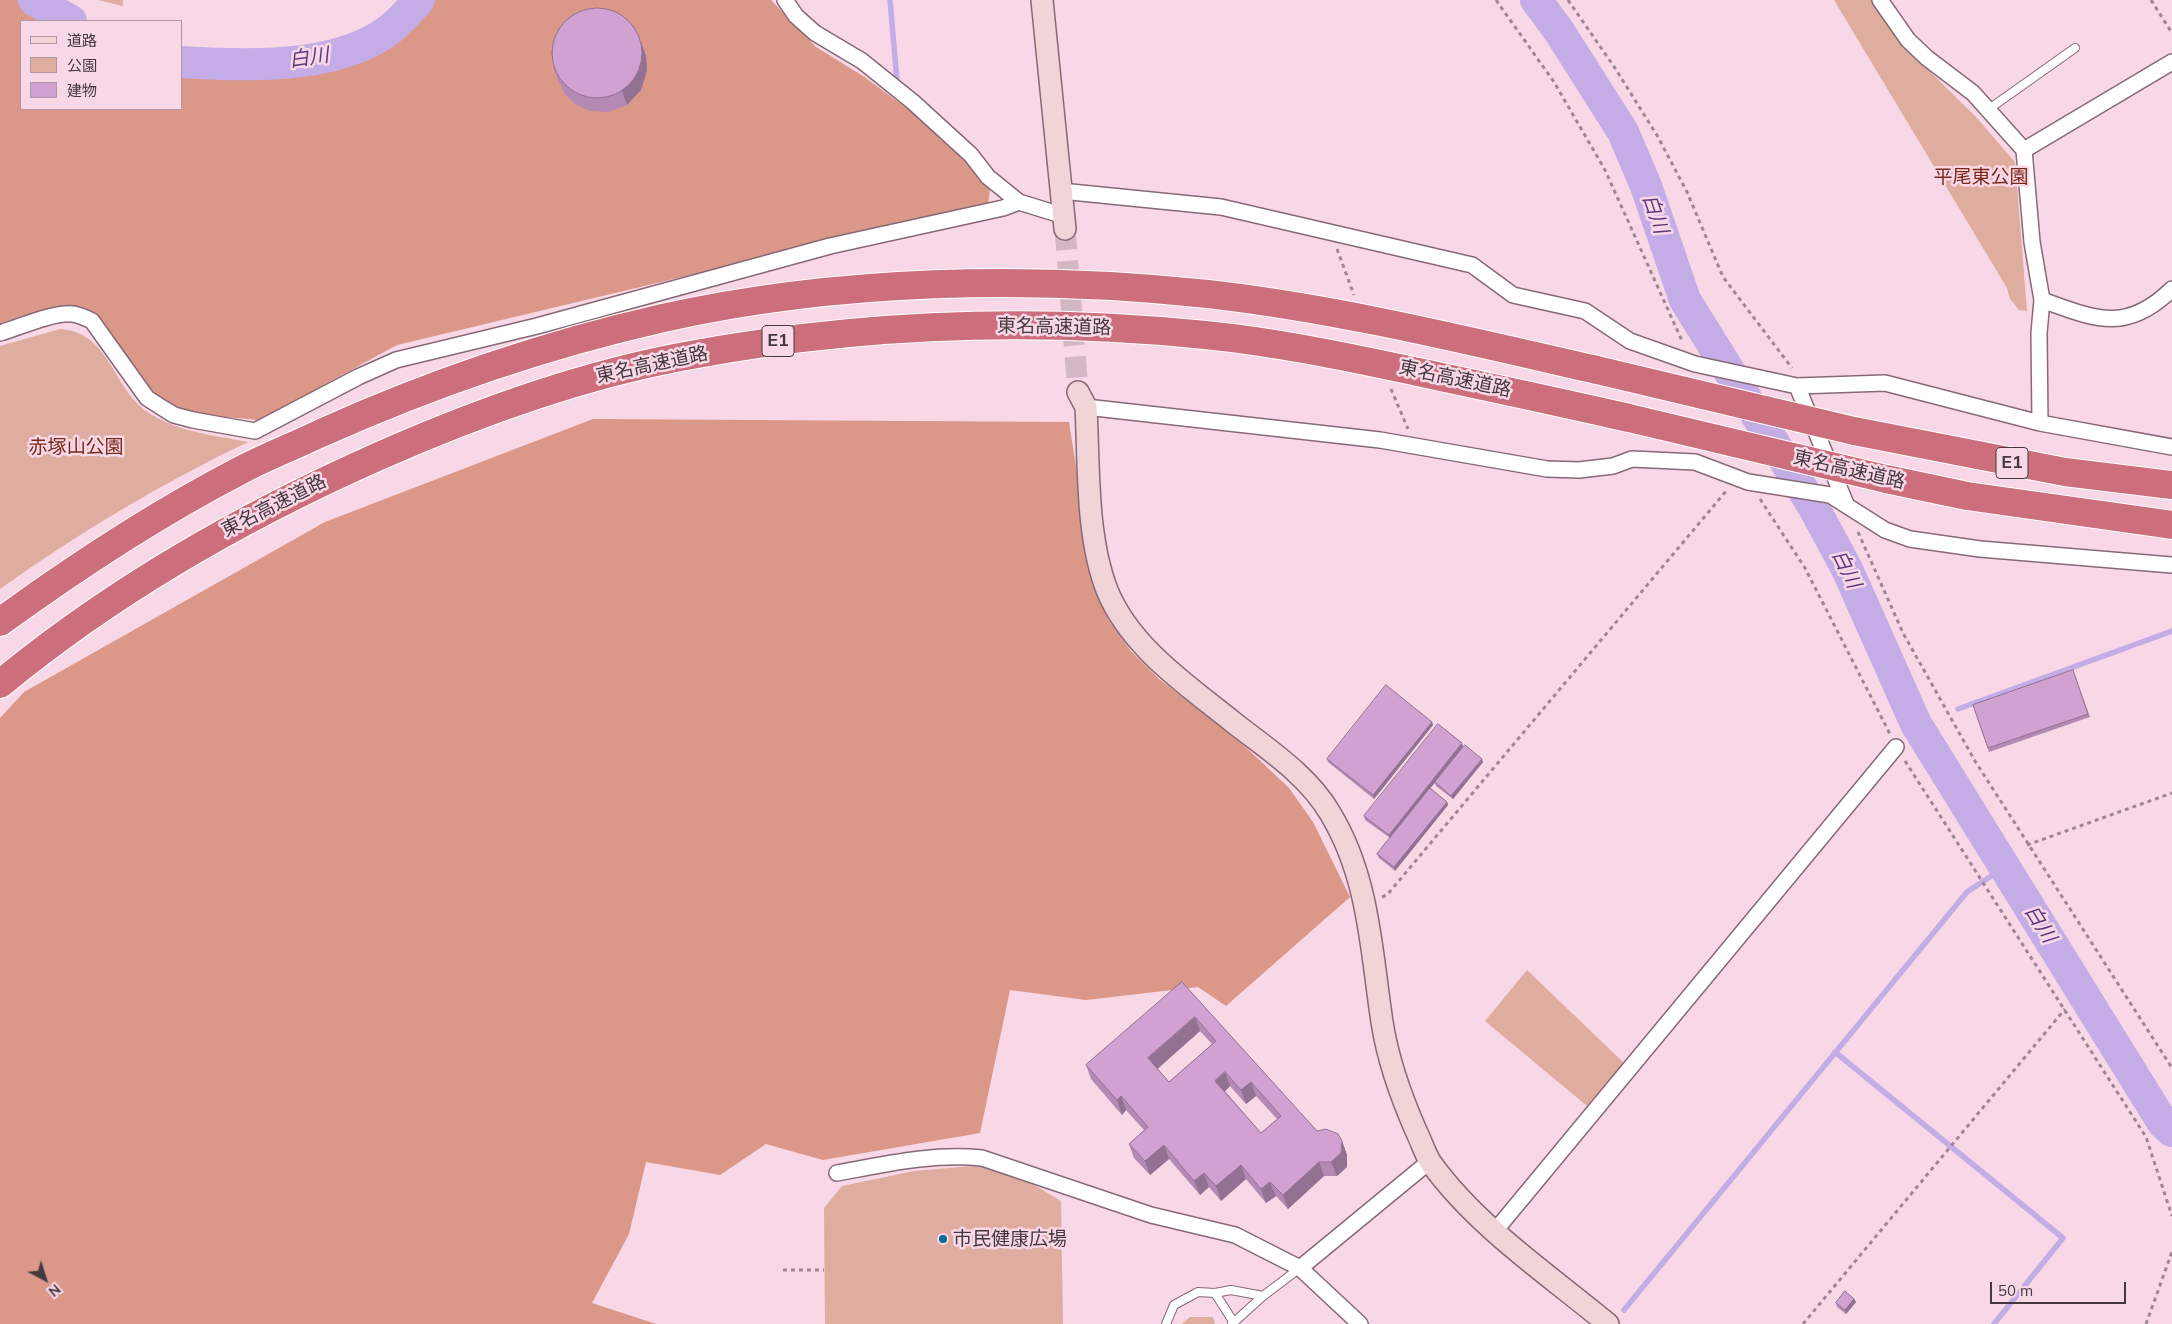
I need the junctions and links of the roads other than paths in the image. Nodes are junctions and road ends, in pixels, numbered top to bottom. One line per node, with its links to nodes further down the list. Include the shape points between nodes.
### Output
1 (784, 0): 9 (street, via 815,33 862,61 913,102 971,155 988,177)
2 (1042, 0): 8 (street)
3 (1880, 0): 6 (street, via 1908,40)
4 (2075, 48): 6 (lane)
5 (2172, 62): 7 (street)
6 (1989, 109): 7 (street)
7 (2024, 150): 12 (street, via 2032,242)
8 (1061, 191): 10 (street); 14 (street, via 1221,207 1472,265 1513,295 1585,311 1630,341 1695,364)
9 (1019, 202): 10 (street); 13 (street, via 830,246 537,326 396,360 358,376 255,431 180,417 160,407 147,398 92,321 83,317 61,315)
10 (1064, 222)
11 (2172, 289): 12 (street, via 2142,313 2120,320 2087,316)
12 (2042, 300): 16 (street)
13 (0, 333)
14 (1797, 386): 16 (street, via 1886,383); 19 (street)
15 (1082, 400): 19 (street, via 1380,440 1547,469 1579,470 1613,466 1632,459 1695,462 1743,479 1830,495); 25 (street, via 1093,528 1108,592 1131,629 1164,665 1292,769 1329,810 1356,866 1366,903 1383,1025 1396,1080)
16 (2040, 423): 17 (street)
17 (2172, 447)
18 (2172, 485): 22 (highway, 東名高速道路 / E1, bridge, via 2065,472 1854,431 1409,328 1311,310 1192,293 1066,285 940,285 843,291 666,318 580,339 404,397 243,469 75,568)
19 (1846, 504): 21 (street, via 1885,530 1910,539 1980,549)
20 (2172, 525): 23 (highway, 東名高速道路 / E1, bridge, via 2023,504 1886,479 1629,418 1310,349 1207,335 1043,325 843,333 676,358 593,378 508,403 379,456 222,532 114,599 44,648)
21 (2172, 565)
22 (0, 622)
23 (0, 684)
24 (1896, 747): 27 (street)
25 (1430, 1161): 27 (street, via 1453,1190); 28 (street)
26 (837, 1173): 28 (street, via 918,1157 982,1158 1151,1215 1235,1235)
27 (1495, 1231): 34 (street)
28 (1300, 1268): 30 (lane); 33 (street)
29 (1215, 1293): 30 (lane, via 1231,1290); 31 (lane); 32 (lane, via 1198,1292 1174,1305)
30 (1264, 1296): 31 (lane)
31 (1233, 1323)
32 (1166, 1324)
33 (1360, 1324)
34 (1608, 1324)

